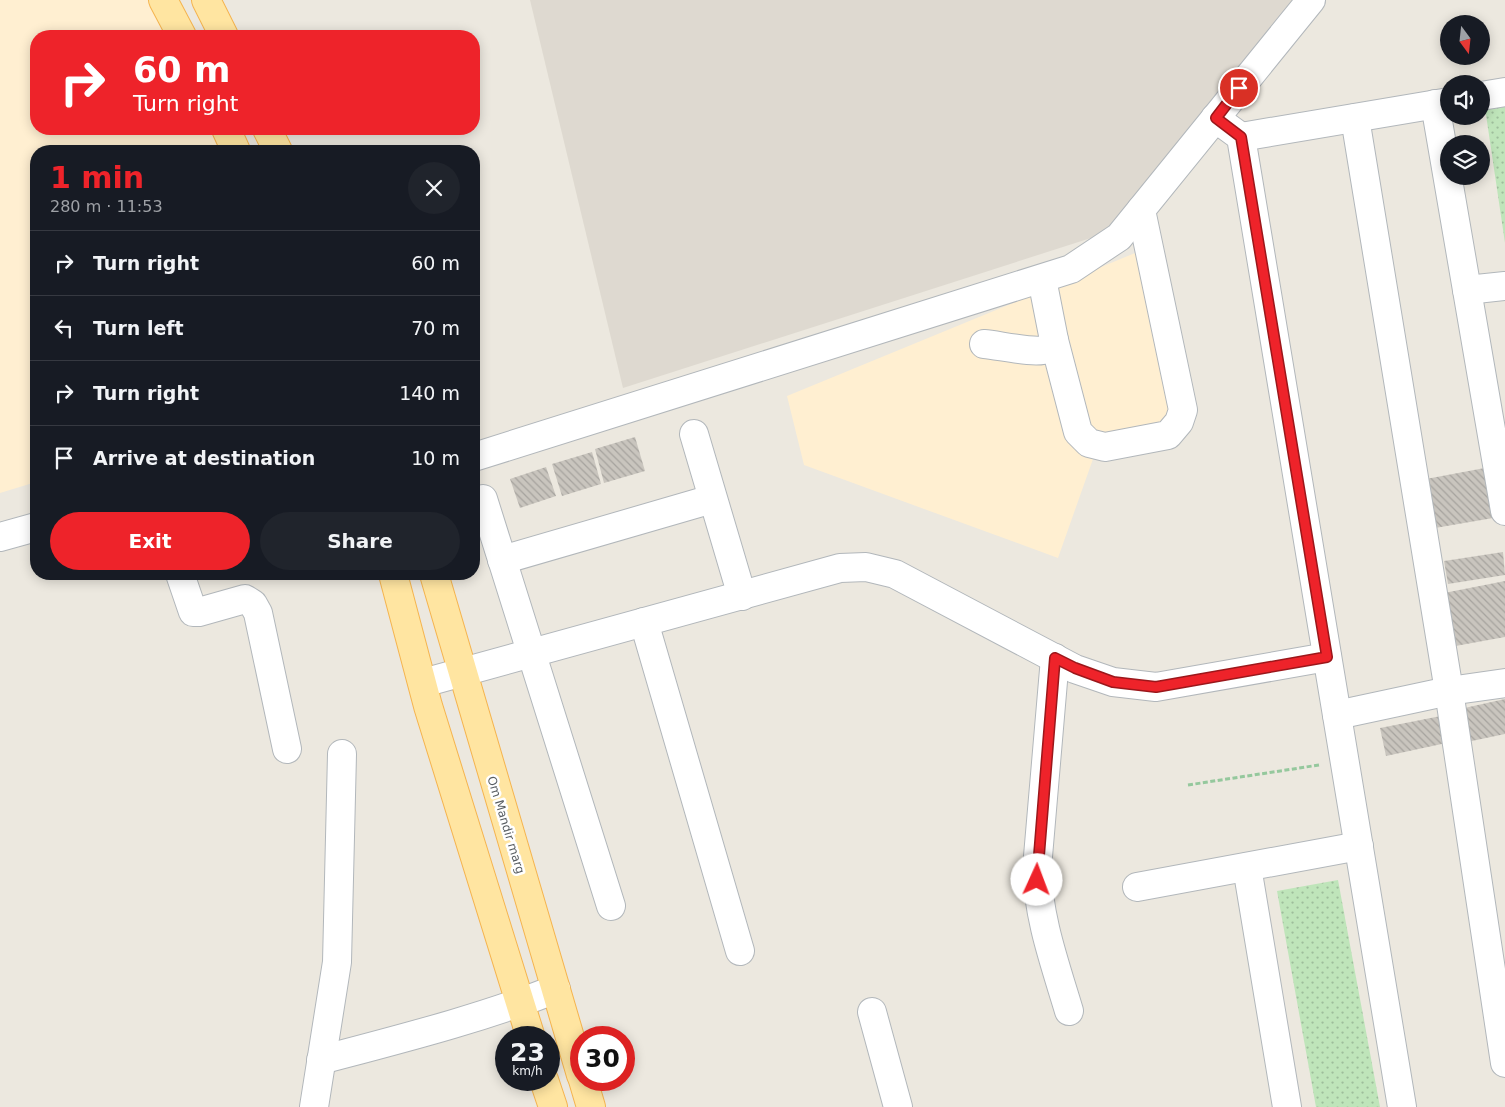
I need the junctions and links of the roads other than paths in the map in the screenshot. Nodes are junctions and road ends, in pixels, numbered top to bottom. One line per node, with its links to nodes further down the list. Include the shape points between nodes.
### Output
1 (163, 0): 4 (main road)
2 (206, 0): 5 (main road)
3 (1311, 0): 9 (street)
4 (179, 30)
5 (221, 30)
6 (1505, 92): 7 (street)
7 (1490, 94)
8 (1440, 103): 10 (street)
9 (1216, 118): 12 (street); 13 (street)
10 (1355, 118): 12 (street); 39 (street)
11 (1445, 125): 16 (street)
12 (1241, 137): 34 (street)
13 (1141, 210): 14 (street, via 1119,238 1099,253 1071,269); 17 (street, via 1183,410 1179,422 1168,435 1105,447 1089,443 1078,432)
14 (1042, 279): 17 (street); 20 (street)
15 (1505, 286): 16 (street)
16 (1467, 290): 21 (street)
17 (1054, 340): 18 (street, via 1052,346 1045,350)
18 (984, 344)
19 (694, 434): 23 (street)
20 (480, 455)
21 (1501, 458): 24 (street)
22 (483, 499): 27 (street)
23 (712, 499): 27 (street); 31 (street)
24 (1505, 511)
25 (30, 529): 26 (street)
26 (0, 537)
27 (502, 560): 33 (street)
28 (182, 580): 41 (street, via 193,612 245,599 253,604 258,613)
29 (395, 580): 38 (main road)
30 (436, 580): 36 (main road, Om Mandir marg)
31 (742, 596): 32 (street); 35 (street, via 840,568 866,566 895,574)
32 (644, 622): 33 (street); 47 (street)
33 (532, 654): 36 (street); 46 (street)
34 (1327, 657): 35 (street, via 1156,687 1113,682); 40 (street)
35 (1055, 658): 50 (street, via 1037,868 1041,915)
36 (462, 673): 38 (street); 48 (main road, Om Mandir marg)
37 (1505, 683): 39 (street)
38 (422, 684): 49 (main road)
39 (1449, 691): 40 (street); 55 (street)
40 (1337, 715): 43 (street)
41 (287, 749)
42 (342, 754): 54 (street, via 337,962)
43 (1359, 846): 44 (street); 63 (street)
44 (1247, 867): 45 (street); 62 (street)
45 (1137, 887)
46 (612, 906)
47 (740, 951)
48 (556, 989): 49 (street); 53 (main road, Om Mandir marg)
49 (520, 1003): 52 (main road); 54 (street)
50 (1069, 1011)
51 (872, 1012): 61 (street)
52 (527, 1026)
53 (570, 1037)
54 (321, 1060): 58 (street)
55 (1505, 1063)
56 (548, 1091): 59 (main road)
57 (586, 1091): 60 (main road)
58 (314, 1107)
59 (553, 1107)
60 (591, 1107)
61 (898, 1107)
62 (1287, 1107)
63 (1402, 1107)

